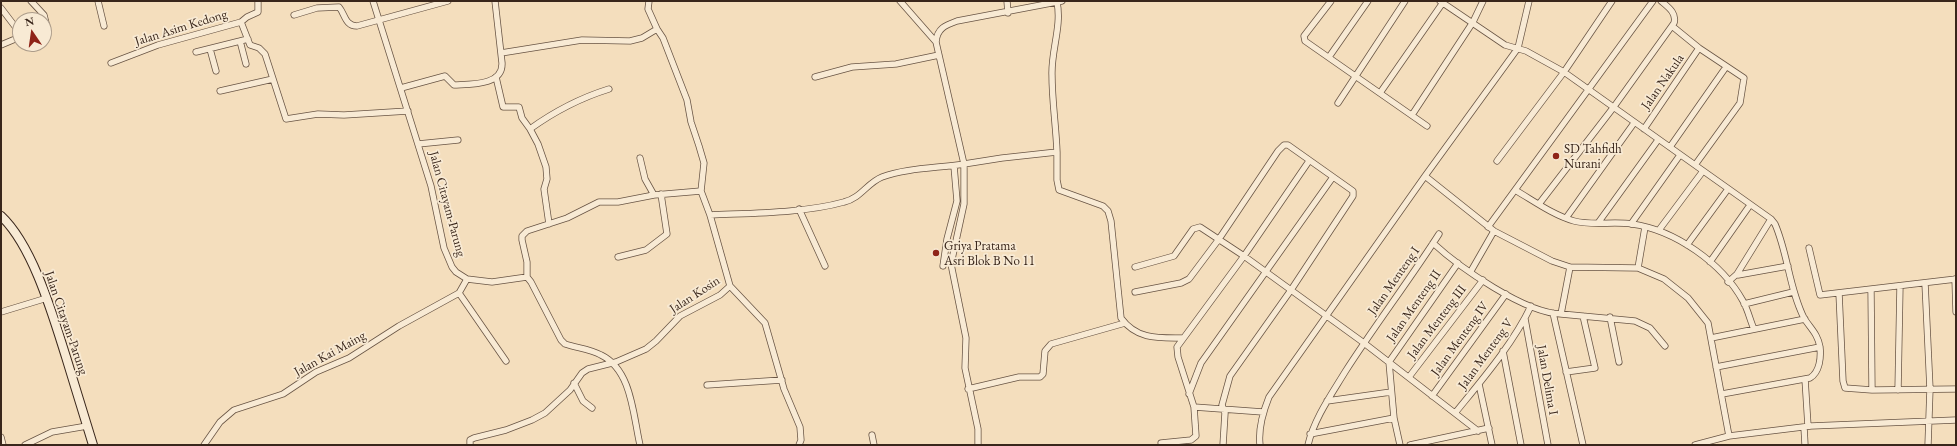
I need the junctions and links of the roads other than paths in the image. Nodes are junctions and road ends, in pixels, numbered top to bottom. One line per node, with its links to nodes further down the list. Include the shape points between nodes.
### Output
1 (31, 1): 21 (street)
2 (98, 1): 28 (street)
3 (258, 1): 26 (street, via 258,12 244,18)
4 (373, 1): 24 (street, Jalan Citayam-Parung)
5 (448, 1): 24 (street)
6 (495, 1): 40 (street)
7 (649, 1): 30 (street, via 648,9)
8 (900, 1): 34 (street)
9 (1007, 1): 22 (street)
10 (1330, 1): 42 (street, via 1304,38)
11 (1368, 1): 42 (street)
12 (1405, 1): 48 (street)
13 (1483, 1): 27 (street)
14 (1529, 1): 36 (street)
15 (1612, 1): 47 (street)
16 (1653, 1): 54 (street)
17 (1661, 1): 29 (street, via 1675,16)
18 (1060, 2): 22 (street); 69 (street, via 1052,76)
19 (1443, 2): 27 (street); 56 (street)
20 (1, 8): 25 (street)
21 (41, 12)
22 (1008, 13): 34 (street, via 949,24 939,31)
23 (294, 15): 24 (street, via 334,6 339,7 353,26)
24 (377, 19): 52 (street, Jalan Citayam-Parung)
25 (12, 22)
26 (242, 22): 31 (street, Jalan Asim Kedong); 43 (street, Jalan Asim Kedong, via 158,46)
27 (1473, 22): 36 (street, via 1505,45); 60 (street)
28 (104, 26)
29 (1672, 26): 37 (street); 58 (street)
30 (657, 29): 40 (street, via 642,38 630,41 582,40); 82 (street, via 663,38 687,100 704,163)
31 (248, 39): 33 (street); 51 (street, Jalan Asim Kedong, via 250,45 259,48 265,54)
32 (12, 40): 35 (street)
33 (240, 41): 38 (street); 44 (street)
34 (936, 42): 41 (street)
35 (1, 45)
36 (1518, 48): 47 (street); 78 (street)
37 (1699, 48): 45 (street); 64 (street, Jalan Nakula)
38 (210, 49): 39 (street); 46 (street)
39 (196, 52)
40 (501, 53): 49 (street, via 501,72)
41 (939, 55): 50 (street, via 896,64 852,67); 74 (street)
42 (1329, 57): 48 (street)
43 (111, 63)
44 (246, 64)
45 (1726, 67): 68 (street); 75 (street, via 1744,78 1740,103)
46 (216, 71)
47 (1564, 72): 54 (street); 73 (street)
48 (1355, 75): 56 (street); 57 (street)
49 (496, 77): 52 (street, via 487,82 454,85 444,76); 63 (street, via 503,107 519,107 522,118)
50 (815, 78)
51 (273, 79): 55 (street); 59 (street, Jalan Asim Kedong, via 286,119 318,114 344,115)
52 (401, 88): 59 (street, Jalan Citayam-Parung)
53 (610, 89): 63 (street, via 575,101 550,114)
54 (1588, 89): 58 (street); 81 (street)
55 (220, 91)
56 (1380, 93): 60 (street)
57 (1338, 103)
58 (1613, 108): 61 (street); 85 (street)
59 (408, 110): 67 (street, Jalan Citayam-Parung)
60 (1412, 115): 62 (street)
61 (1634, 123): 64 (street); 90 (street)
62 (1427, 126)
63 (530, 129): 93 (street, via 546,167 547,179 544,189)
64 (1644, 129): 66 (street)
65 (458, 140): 67 (street)
66 (1658, 140): 68 (street); 92 (street)
67 (418, 144): 118 (street, Jalan Citayam-Parung, via 431,186 444,248 456,272)
68 (1670, 147): 70 (street)
69 (1057, 152): 74 (street); 144 (street, via 1059,190 1103,206 1108,211 1122,318)
70 (1680, 155): 75 (street); 94 (street)
71 (640, 158): 84 (street, via 645,179)
72 (1309, 161): 79 (street); 100 (street, via 1288,145 1282,146); 104 (street)
73 (1497, 161)
74 (964, 164): 76 (street); 164 (street, via 964,204 951,264 966,338 965,368)
75 (1695, 165): 77 (street)
76 (954, 166): 87 (street, via 897,173 883,177 852,200); 109 (street, via 957,201)
77 (1703, 171): 80 (street); 97 (street)
78 (1425, 176): 95 (street); 139 (street)
79 (1333, 177): 114 (street); 126 (street, via 1351,189 1353,196)
80 (1728, 189): 86 (street); 102 (street)
81 (1515, 190): 85 (street); 95 (street)
82 (701, 191): 83 (street); 88 (street, Jalan Kosin)
83 (661, 194): 84 (street); 105 (street, via 667,234 648,249)
84 (654, 195): 93 (street, via 618,202 599,202)
85 (1539, 204): 90 (street)
86 (1750, 205): 91 (street); 107 (street)
87 (799, 209): 88 (street); 108 (street)
88 (710, 215): 123 (street, Jalan Kosin)
89 (1, 216): 132 (main road, Jalan Citayam-Parung, via 15,233)
90 (1566, 218): 92 (street)
91 (1771, 219): 110 (street, via 1778,230); 116 (street)
92 (1598, 223): 94 (street)
93 (549, 224): 117 (street, via 522,236)
94 (1631, 224): 96 (street)
95 (1488, 227): 98 (street)
96 (1644, 227): 97 (street); 113 (street)
97 (1659, 230): 102 (street)
98 (1494, 231): 112 (street, via 1552,261); 115 (street)
99 (1439, 234): 101 (street, Jalan Menteng I)
100 (1219, 239): 104 (street); 111 (street, via 1196,226 1174,256); 127 (street, via 1189,279 1181,283)
101 (1433, 243): 106 (street); 148 (street, Jalan Menteng I)
102 (1687, 245): 107 (street)
103 (1809, 248): 129 (street, via 1819,294)
104 (1244, 256): 114 (street); 146 (street)
105 (618, 257)
106 (1458, 262): 115 (street); 154 (street, Jalan Menteng II)
107 (1710, 262): 121 (street)
108 (825, 266)
109 (943, 266)
110 (1788, 266): 116 (street); 128 (street)
111 (1135, 267)
112 (1570, 267): 113 (street); 138 (street)
113 (1638, 268): 147 (street, via 1664,279 1688,298 1708,324)
114 (1265, 271): 126 (street); 171 (street, via 1201,363)
115 (1471, 271): 120 (street)
116 (1737, 274): 121 (street)
117 (527, 277): 118 (street, via 492,282); 153 (street, via 565,344 597,353)
118 (467, 279): 130 (street)
119 (1955, 279): 122 (street); 136 (street)
120 (1482, 280): 131 (street); 158 (street, Jalan Menteng III)
121 (1728, 282): 133 (street)
122 (1925, 283): 124 (street); 165 (street)
123 (730, 286): 153 (street, Jalan Kosin, via 720,295 680,316 652,345); 160 (street, via 766,323)
124 (1900, 286): 125 (street); 168 (street)
125 (1871, 289): 129 (street); 167 (street)
126 (1291, 290): 139 (street); 176 (street, via 1230,376 1222,405)
127 (1135, 292)
128 (1793, 292): 133 (street); 143 (street)
129 (1839, 293): 167 (street, via 1843,384 1845,388)
130 (459, 294): 152 (street); 194 (street, Jalan Kai Maing, via 399,326 349,358 316,372 283,394 234,410 220,422)
131 (1506, 294): 134 (street); 172 (street, Jalan Menteng IV)
132 (47, 298): 135 (street); 182 (main road, Jalan Citayam-Parung)
133 (1744, 304): 145 (street)
134 (1531, 306): 137 (street); 142 (street, Jalan Menteng V)
135 (1, 312)
136 (1956, 312)
137 (1553, 314): 138 (street); 157 (street)
138 (1561, 314): 140 (street)
139 (1326, 315): 148 (street); 177 (street, via 1269,397)
140 (1583, 316): 141 (street); 157 (street, via 1595,368)
141 (1610, 318): 149 (street, via 1641,322 1650,328); 155 (street)
142 (1525, 319): 151 (street, Jalan Menteng V); 207 (street, Jalan Delima I)
143 (1805, 319): 145 (street); 150 (street, via 1814,330)
144 (1125, 323): 146 (street, via 1148,337); 164 (street, via 1051,344 1045,351 1040,377 1019,377)
145 (1754, 329): 147 (street)
146 (1183, 338): 171 (street, via 1177,352)
147 (1711, 338): 156 (street)
148 (1365, 341): 154 (street); 173 (street, Jalan Menteng I)
149 (1665, 346)
150 (1820, 347): 156 (street); 159 (street, via 1820,358 1815,374)
151 (1503, 351): 162 (street, Jalan Menteng V); 206 (street)
152 (506, 361)
153 (613, 362): 161 (street, Jalan Kosin, via 588,369); 196 (street, via 625,380)
154 (1389, 362): 158 (street); 169 (street)
155 (1619, 362)
156 (1716, 367): 170 (street)
157 (1566, 372): 208 (street)
158 (1409, 377): 172 (street)
159 (1805, 379): 170 (street); 183 (street)
160 (782, 380): 163 (street); 197 (street, via 800,427)
161 (574, 383): 175 (street, via 583,402); 195 (street, Jalan Kosin, via 545,413 512,428 474,438 470,440)
162 (1479, 384): 178 (street, Jalan Menteng V); 184 (street)
163 (707, 385)
164 (968, 389): 199 (street, via 978,430)
165 (1930, 389): 166 (street); 168 (street); 181 (street)
166 (1956, 389)
167 (1872, 390): 168 (street)
168 (1898, 390)
169 (1391, 392): 173 (street); 179 (street)
170 (1722, 394): 188 (street)
171 (1189, 395): 174 (street)
172 (1432, 396): 178 (street)
173 (1327, 401): 186 (street, Jalan Menteng I)
174 (1194, 407): 176 (street); 190 (street, via 1196,436)
175 (592, 408)
176 (1224, 410): 177 (street); 200 (street)
177 (1263, 412): 201 (street)
178 (1455, 413): 185 (street)
179 (1394, 418): 186 (street); 203 (street)
180 (1956, 420): 181 (street)
181 (1929, 421): 183 (street); 211 (street)
182 (87, 426): 192 (street, via 52,432); 193 (main road, Jalan Citayam-Parung)
183 (1808, 426): 188 (street); 210 (street)
184 (1489, 428): 185 (street); 205 (street)
185 (1478, 431): 204 (street)
186 (1310, 434): 202 (street, Jalan Menteng I)
187 (872, 435): 198 (street)
188 (1728, 436): 209 (street)
189 (1, 437): 191 (street)
190 (1161, 443)
191 (3, 445)
192 (25, 445)
193 (93, 445)
194 (204, 445)
195 (470, 445)
196 (640, 445)
197 (799, 445)
198 (874, 445)
199 (978, 445)
200 (1223, 445)
201 (1260, 445)
202 (1308, 445)
203 (1400, 445)
204 (1410, 445)
205 (1492, 445)
206 (1521, 445)
207 (1548, 445)
208 (1583, 445)
209 (1695, 445)
210 (1805, 445)
211 (1928, 445)

